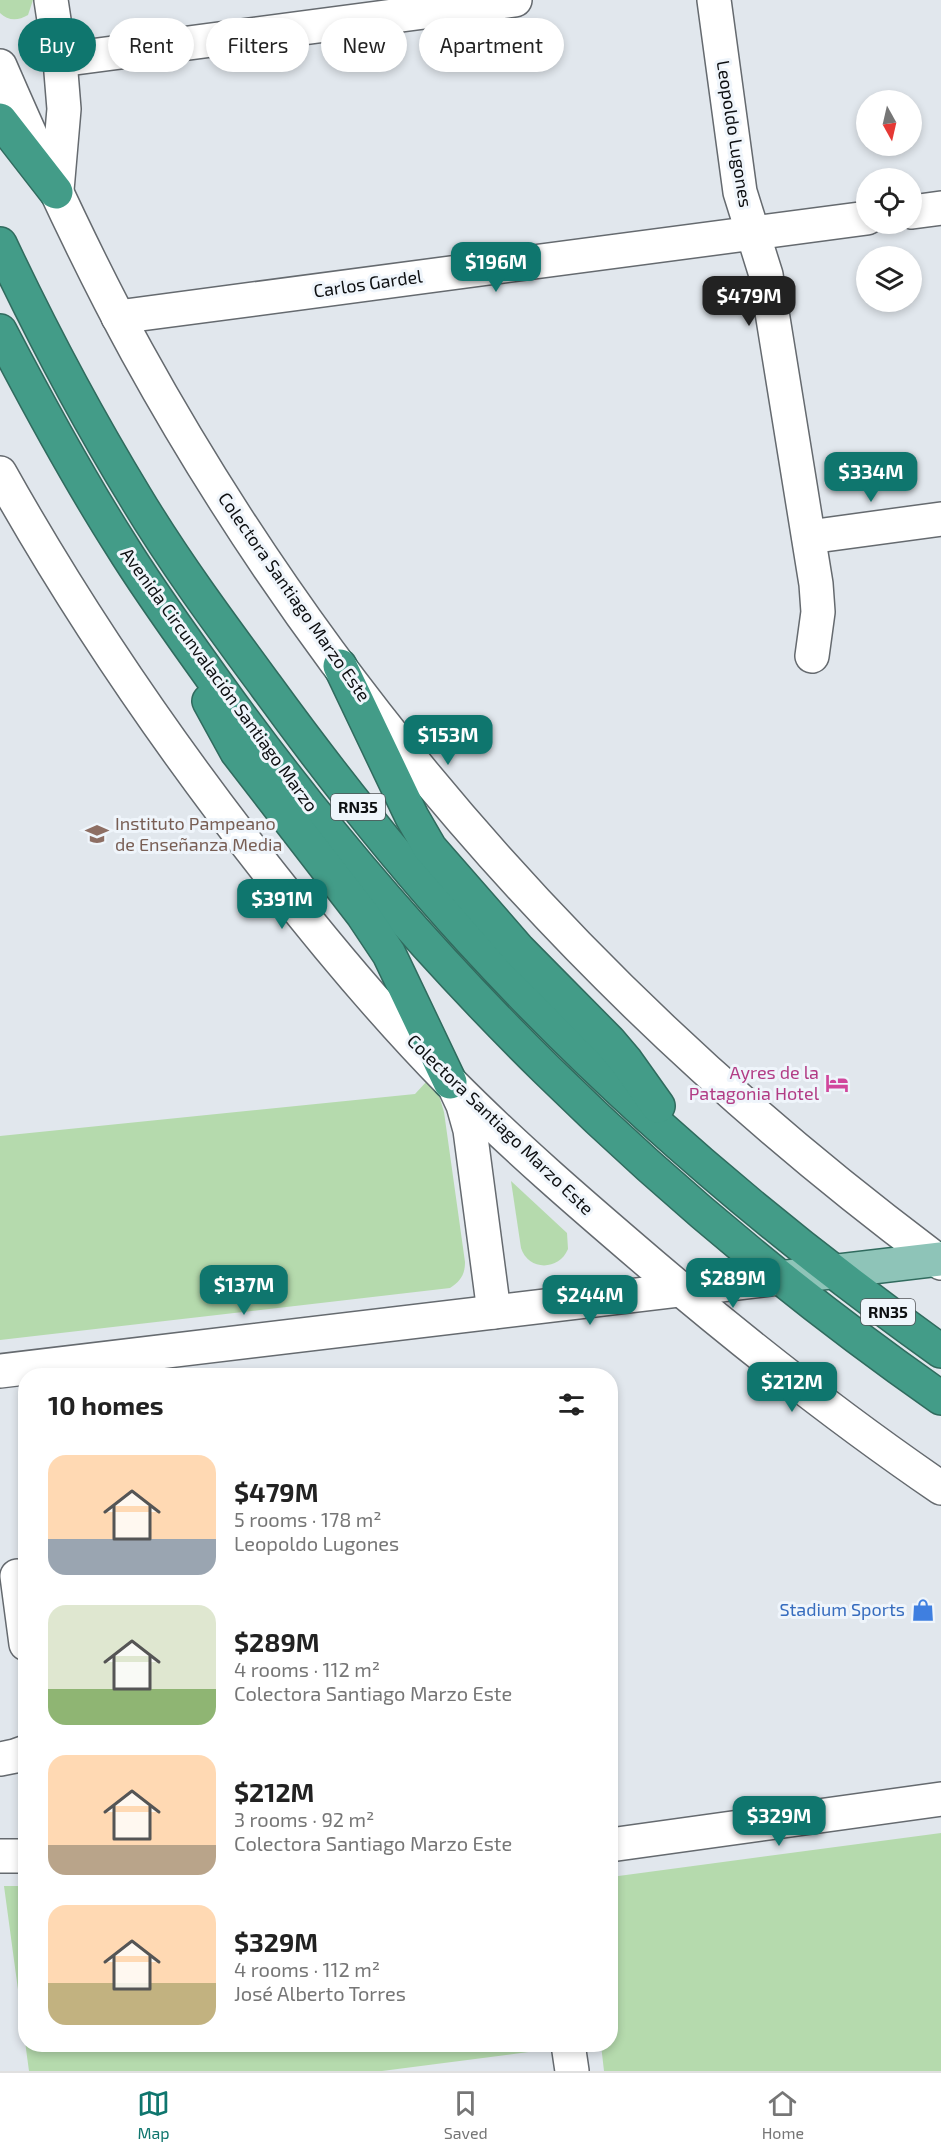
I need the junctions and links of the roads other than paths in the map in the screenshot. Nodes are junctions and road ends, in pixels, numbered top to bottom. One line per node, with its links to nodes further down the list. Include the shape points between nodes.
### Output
1 (51, 0): 4 (street)
2 (515, 0): 5 (street)
3 (714, 0): 13 (street, Leopoldo Lugones, via 738,185)
4 (54, 18)
5 (96, 55)
6 (0, 66): 9 (street, Colectora Santiago Marzo Este)
7 (61, 72): 9 (street, via 64,109)
8 (0, 120): 9 (highway)
9 (56, 192): 15 (street, Colectora Santiago Marzo Este)
10 (941, 208): 11 (street)
11 (922, 211)
12 (856, 219): 13 (street, Carlos Gardel)
13 (753, 233): 15 (street, Carlos Gardel); 19 (street, Leopoldo Lugones, via 766,275)
14 (0, 244): 24 (highway, Avenida Circunvalación Santiago Marzo / RN35, via 59,362 137,500 303,736 389,845 470,938 562,1034)
15 (118, 317): 22 (street, Colectora Santiago Marzo Este, via 213,480)
16 (0, 331): 20 (highway, Avenida Circunvalación Santiago Marzo / RN35, via 78,474)
17 (0, 473): 23 (street, Colectora Santiago Marzo Este, via 82,612 206,791 347,969)
18 (941, 519): 19 (street)
19 (809, 537): 21 (street, Leopoldo Lugones, via 818,602)
20 (160, 603): 23 (highway, via 230,742 381,941); 27 (highway, Avenida Circunvalación Santiago Marzo / RN35, via 309,807 440,961 575,1097)
21 (812, 656)
22 (340, 666): 24 (highway, via 414,823 430,848 519,950 618,1051); 25 (street, Colectora Santiago Marzo Este, via 460,819 606,975 768,1126)
23 (450, 1082): 28 (street, Colectora Santiago Marzo Este, via 558,1183); 29 (street, via 463,1105 470,1130)
24 (696, 1159): 26 (highway, Avenida Circunvalación Santiago Marzo / RN35)
25 (940, 1260): 26 (main road)
26 (835, 1272): 27 (main road); 30 (highway, Avenida Circunvalación Santiago Marzo / RN35)
27 (779, 1278): 28 (street); 34 (highway, Avenida Circunvalación Santiago Marzo / RN35)
28 (681, 1289): 29 (street); 35 (street, Colectora Santiago Marzo Este, via 774,1367)
29 (494, 1312): 31 (street)
30 (941, 1352)
31 (25, 1368)
32 (18, 1369): 33 (street)
33 (0, 1371)
34 (941, 1398)
35 (941, 1488)
36 (17, 1576): 37 (street)
37 (18, 1584)
38 (18, 1755): 39 (street)
39 (0, 1759)
40 (941, 1799): 41 (street)
41 (618, 1844)
42 (0, 1856): 43 (street)
43 (18, 1856)
44 (569, 2052): 45 (street)
45 (572, 2071)

